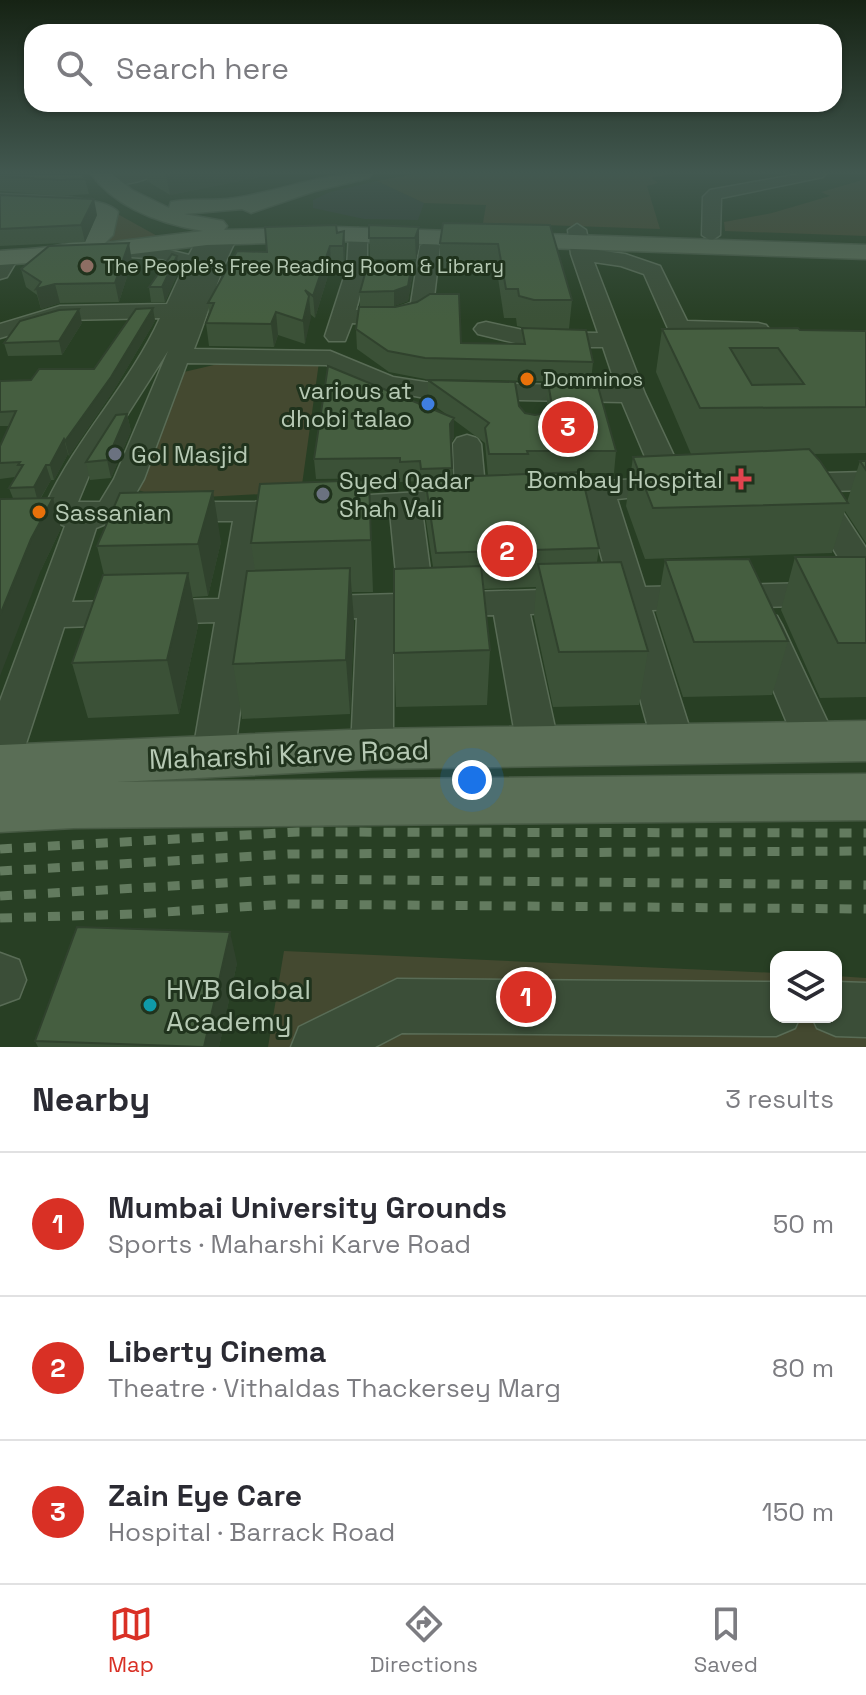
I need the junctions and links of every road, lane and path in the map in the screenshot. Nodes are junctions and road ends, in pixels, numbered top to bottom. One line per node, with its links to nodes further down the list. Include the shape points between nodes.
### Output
1 (104, 223): 16 (main road, via 101,235 90,243)
2 (187, 223): 10 (main road)
3 (188, 223): 10 (main road)
4 (209, 223): 10 (main road)
5 (231, 223): 10 (main road)
6 (236, 223): 10 (main road)
7 (342, 223): 9 (main road)
8 (711, 223): 11 (street)
9 (361, 229): 10 (main road); 13 (main road); 20 (street)
10 (217, 231): 14 (main road); 19 (street); 22 (street, via 212,265)
11 (711, 235): 12 (main road); 13 (main road)
12 (866, 241)
13 (579, 242): 15 (main road); 26 (street, via 653,270 678,328); 27 (street)
14 (100, 251): 16 (main road); 19 (street, via 168,254)
15 (866, 252)
16 (38, 255): 18 (main road)
17 (423, 261): 23 (street, via 422,306 417,311)
18 (3, 263)
19 (195, 268): 22 (street)
20 (357, 268): 21 (street); 23 (street)
21 (382, 268)
22 (187, 311): 25 (street, via 60,313); 29 (street); 40 (street, via 75,473)
23 (344, 316): 30 (street)
24 (486, 329): 27 (street, via 528,340)
25 (5, 330): 28 (street)
26 (787, 331)
27 (612, 340): 31 (street)
28 (0, 352)
29 (178, 356): 30 (street); 40 (street, via 129,479)
30 (330, 358): 31 (street, via 405,388 530,402)
31 (632, 394): 36 (street, via 688,486)
32 (467, 444): 37 (street)
33 (866, 481): 34 (street)
34 (808, 483): 35 (street); 42 (street)
35 (763, 484)
36 (599, 491): 37 (street); 45 (street)
37 (495, 497): 38 (street)
38 (405, 502): 39 (street); 47 (street)
39 (250, 511): 40 (street); 49 (street)
40 (84, 515): 41 (street); 50 (street)
41 (0, 517)
42 (866, 575)
43 (866, 593): 44 (street)
44 (751, 596): 45 (street); 52 (street)
45 (631, 600): 46 (street); 51 (street)
46 (510, 603): 47 (street); 53 (street)
47 (417, 605): 48 (street)
48 (375, 607): 49 (street); 54 (street)
49 (233, 610): 50 (street); 55 (street)
50 (50, 615): 56 (street)
51 (673, 742): 52 (main road, Maharshi Karve Road); 53 (main road, Maharshi Karve Road)
52 (841, 742)
53 (538, 746): 54 (main road, Maharshi Karve Road)
54 (372, 749): 55 (main road, Maharshi Karve Road)
55 (213, 757): 57 (main road, Maharshi Karve Road)
56 (0, 759)
57 (0, 766)
58 (866, 797): 59 (main road, Maharshi Karve Road)
59 (0, 809)
60 (770, 1009): 63 (street, via 397,1006)
61 (842, 1009): 62 (street)
62 (866, 1010)
63 (319, 1047)

